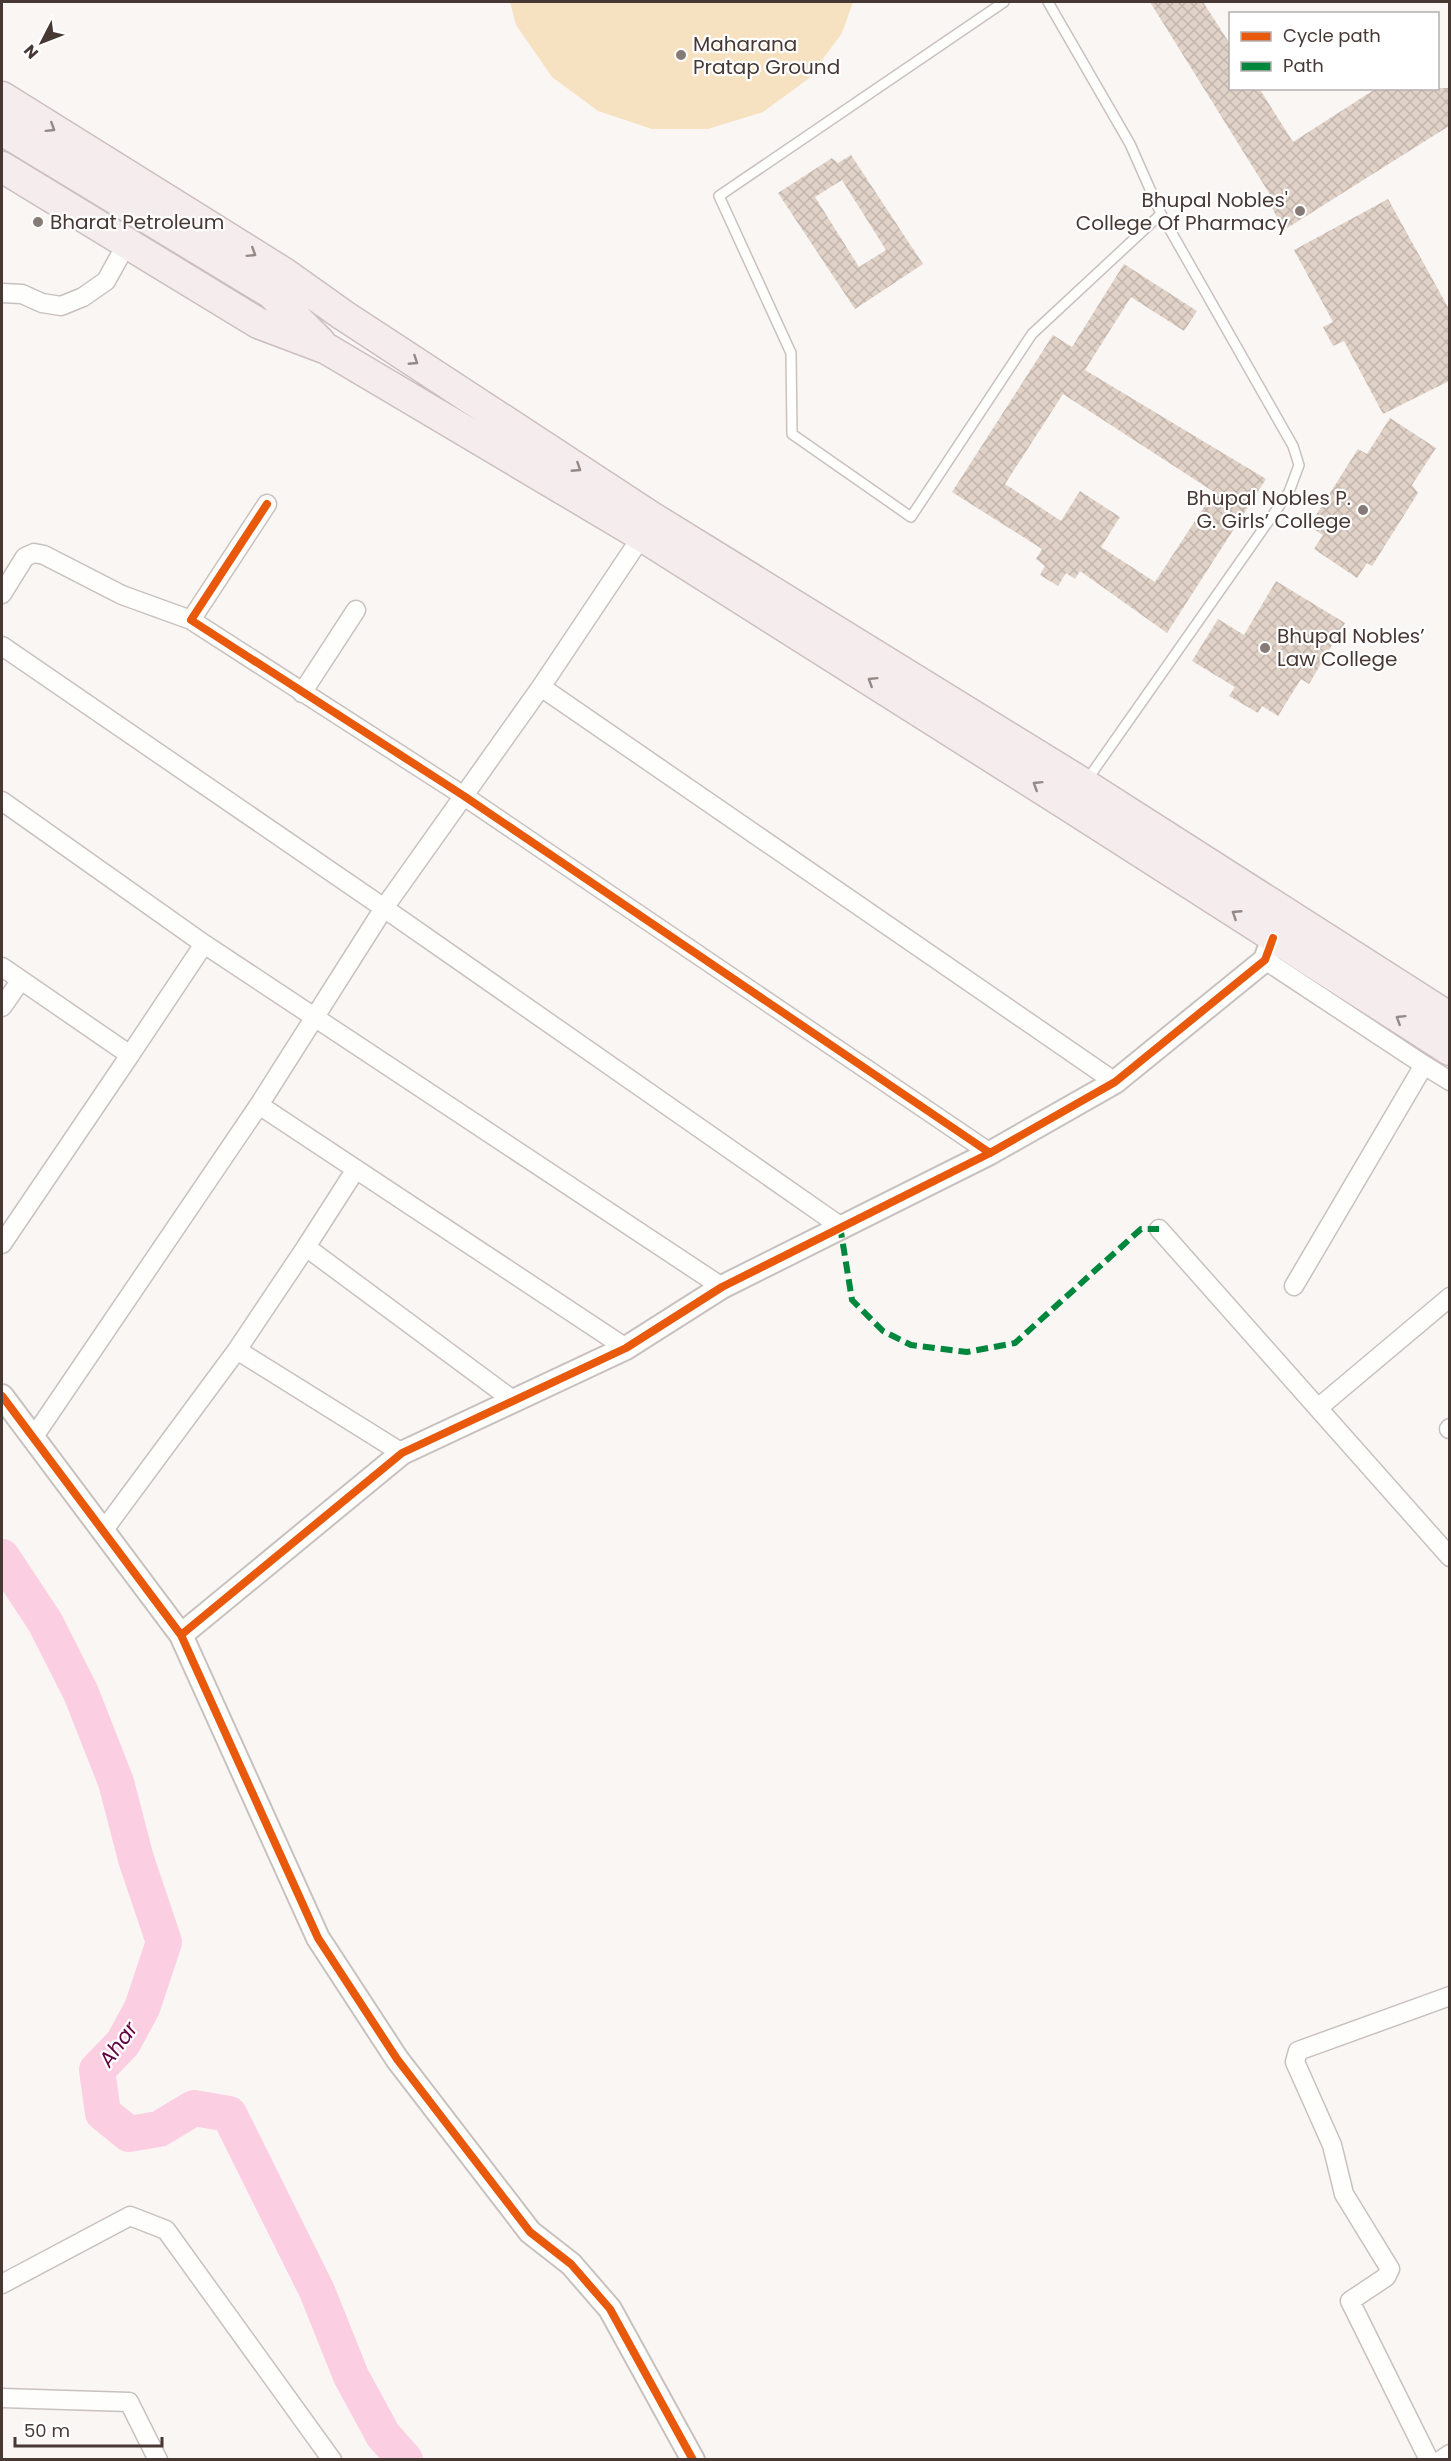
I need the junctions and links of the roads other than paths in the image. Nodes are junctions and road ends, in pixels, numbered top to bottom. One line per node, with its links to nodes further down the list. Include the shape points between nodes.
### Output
1 (1004, 2): 6 (lane, via 719,196 791,353 792,434 911,517 1032,334)
2 (1048, 2): 6 (lane, via 1130,144)
3 (2, 97): 10 (highway, one-way to 10, via 284,273)
4 (2, 130): 8 (highway)
5 (2, 168): 7 (highway)
6 (1161, 214): 20 (lane, via 1293,446 1299,465 1289,492)
7 (127, 243): 9 (street, via 106,281 61,306 22,294); 11 (highway, via 258,323)
8 (271, 293): 10 (highway); 11 (highway)
9 (2, 294)
10 (343, 315): 13 (highway, one-way to 13)
11 (327, 349): 13 (highway)
12 (267, 504): 16 (street)
13 (648, 527): 18 (street); 20 (highway)
14 (2, 594): 16 (street, via 25,557 34,553 122,595)
15 (356, 610): 19 (street)
16 (191, 620): 19 (street)
17 (2, 646): 23 (street)
18 (541, 687): 21 (street); 35 (street)
19 (302, 693): 21 (street)
20 (1076, 795): 25 (highway, one-way to 20); 30 (highway)
21 (464, 796): 23 (street); 37 (street)
22 (2, 801): 24 (street)
23 (384, 908): 29 (street); 39 (street)
24 (204, 944): 29 (street); 32 (street)
25 (1269, 949): 31 (highway, one-way to 25); 33 (street); 35 (street)
26 (2, 967): 27 (street)
27 (21, 980): 28 (street); 32 (street)
28 (2, 1007)
29 (314, 1017): 36 (street); 44 (street)
30 (1449, 1018)
31 (1449, 1050)
32 (130, 1055): 41 (street)
33 (1424, 1065): 34 (street); 43 (street)
34 (1449, 1081)
35 (1115, 1082): 37 (street)
36 (258, 1105): 38 (street); 51 (street)
37 (990, 1153): 39 (street)
38 (356, 1169): 42 (street); 46 (street)
39 (840, 1226): 44 (street)
40 (1159, 1229): 50 (street)
41 (2, 1244)
42 (306, 1247): 47 (street); 49 (street)
43 (1294, 1286)
44 (722, 1287): 46 (street)
45 (1449, 1297): 50 (street)
46 (626, 1348): 49 (street)
47 (237, 1350): 52 (street); 53 (street)
48 (2, 1396): 51 (street)
49 (514, 1401): 52 (street)
50 (1318, 1408): 54 (street)
51 (33, 1437): 53 (street)
52 (402, 1453): 55 (street)
53 (103, 1531): 55 (street)
54 (1449, 1557)
55 (181, 1635): 62 (street, via 318,1938 398,2059 530,2232 571,2264 610,2308)
56 (1449, 1996): 63 (street, via 1298,2050 1295,2062 1332,2145 1344,2194 1390,2269 1386,2277 1350,2301)
57 (2, 2284): 61 (street, via 130,2216 166,2230)
58 (2, 2398): 60 (street, via 129,2402)
59 (1449, 2454): 64 (street)
60 (158, 2460)
61 (332, 2460)
62 (693, 2460)
63 (1429, 2460)
64 (1441, 2460)

